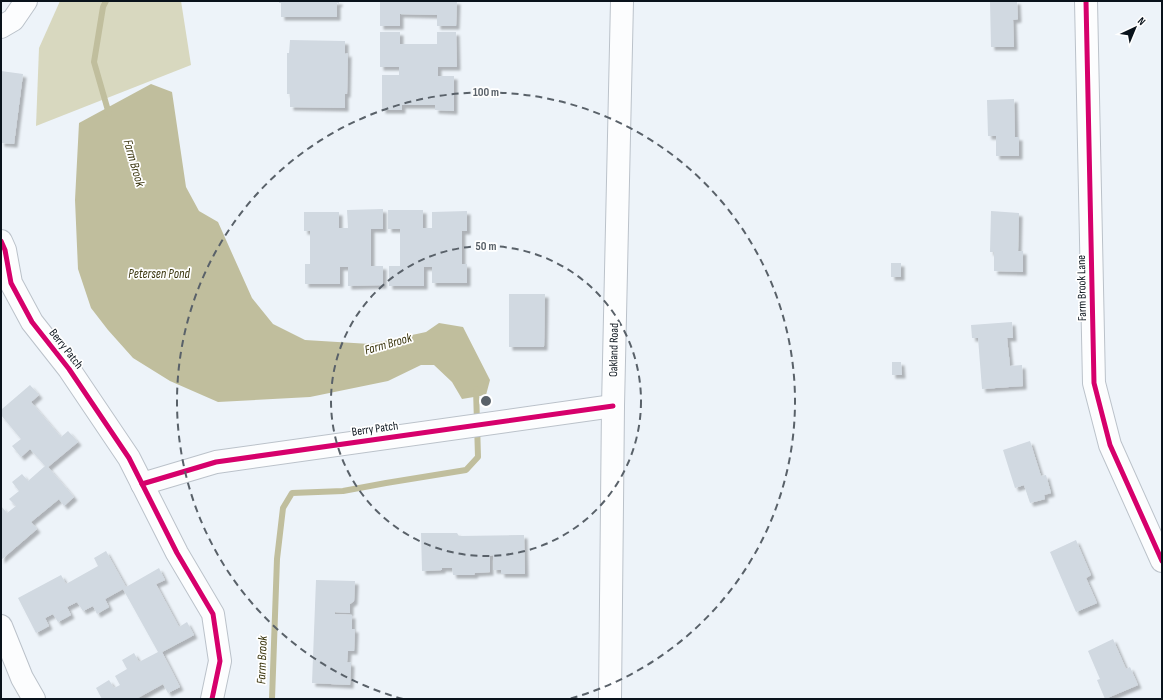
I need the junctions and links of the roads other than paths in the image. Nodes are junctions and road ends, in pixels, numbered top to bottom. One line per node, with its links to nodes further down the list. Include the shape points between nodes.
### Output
1 (26, 1): 4 (street, via 12,20)
2 (622, 1): 6 (street, Oakland Road)
3 (1086, 1): 8 (street, Farm Brook Lane, via 1094,383 1110,445)
4 (1, 28)
5 (1, 241): 7 (street, Berry Patch, via 11,283 32,322 69,369 129,458)
6 (613, 406): 7 (street, Berry Patch, via 216,462); 12 (street, Oakland Road)
7 (142, 484): 11 (street, Berry Patch, via 177,553 213,614 220,661)
8 (1162, 561)
9 (1, 626): 10 (street, via 22,678)
10 (34, 699)
11 (212, 699)
12 (610, 699)

